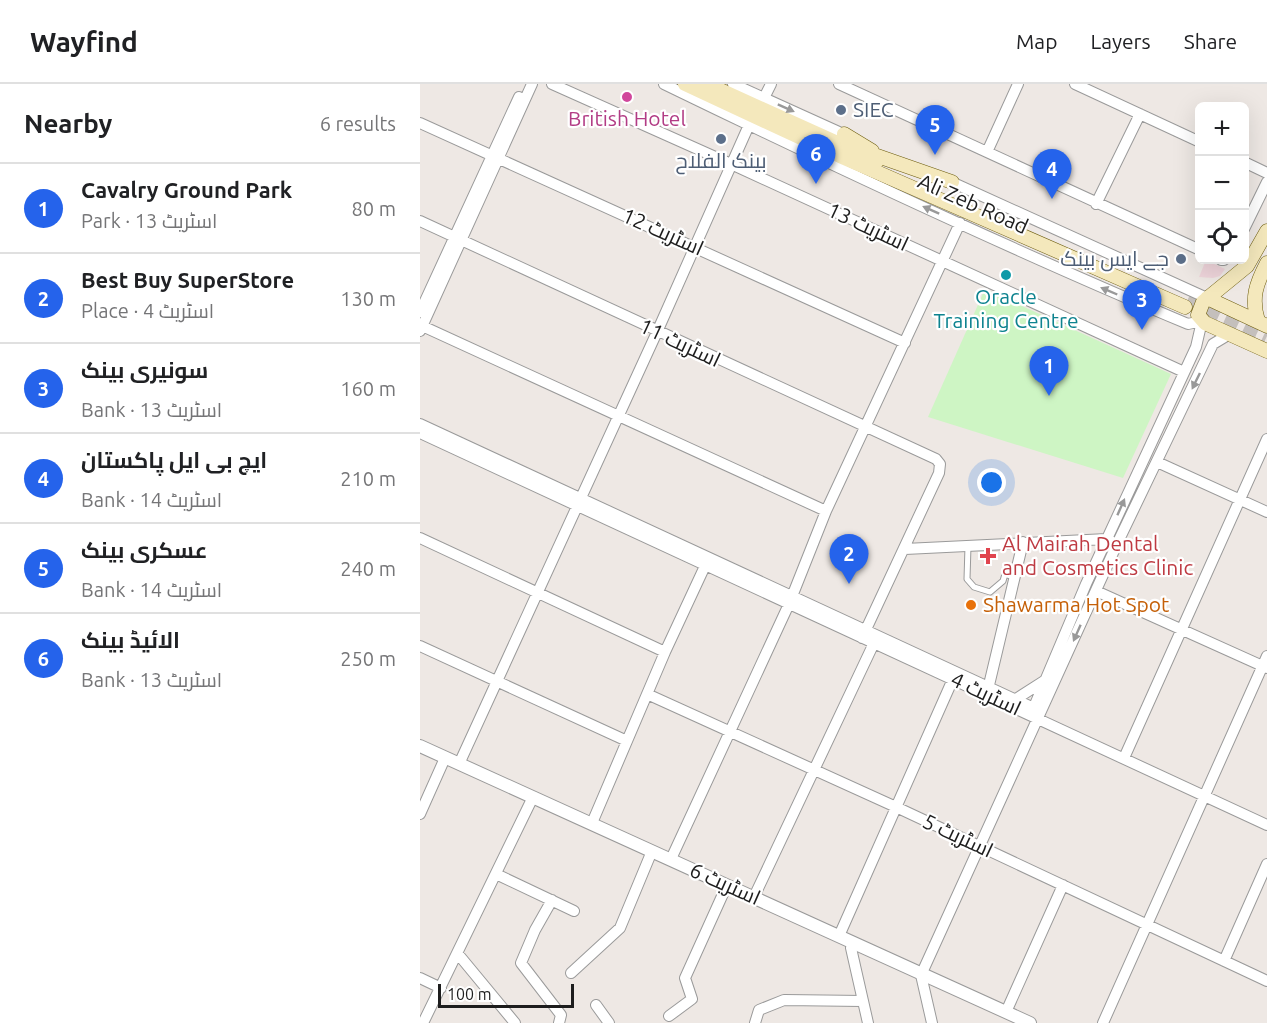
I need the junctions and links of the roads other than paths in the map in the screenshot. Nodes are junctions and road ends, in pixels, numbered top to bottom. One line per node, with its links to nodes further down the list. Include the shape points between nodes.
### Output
1 (525, 84): 19 (street)
2 (532, 84): 19 (street)
3 (552, 84): 22 (street, اسٹریٹ 13)
4 (664, 84): 12 (street)
5 (685, 84): 12 (main road)
6 (707, 84): 12 (main road)
7 (733, 84): 12 (street)
8 (771, 84): 12 (street)
9 (839, 84): 18 (street)
10 (1018, 84): 18 (street)
11 (1075, 84): 13 (street)
12 (757, 112): 15 (street, one-way to 15); 16 (main road, Ali Zeb Road); 21 (main road, Ali Zeb Road); 22 (street)
13 (1140, 114): 17 (street); 28 (street)
14 (420, 123): 19 (street, اسٹریٹ 12)
15 (844, 134): 20 (main road); 25 (street)
16 (821, 136): 20 (main road); 27 (main road, Ali Zeb Road)
17 (1195, 140)
18 (987, 152): 28 (street)
19 (496, 157): 33 (street); 34 (street, اسٹریٹ 12)
20 (885, 158): 25 (main road); 27 (main road)
21 (837, 161): 27 (main road, Ali Zeb Road, via 1187,303); 31 (street, one-way to 21)
22 (731, 164): 34 (street); 37 (street, اسٹریٹ 13)
23 (1249, 164): 24 (street)
24 (1267, 173)
25 (952, 182): 40 (street)
26 (1267, 182): 30 (street)
27 (939, 189)
28 (1096, 204): 35 (street)
29 (420, 221): 33 (street, اسٹریٹ 11)
30 (1249, 221)
31 (960, 223): 37 (street); 42 (street, one-way to 31, via 1188,324)
32 (1267, 231): 36 (main road)
33 (458, 239): 41 (street); 44 (street); 45 (street, اسٹریٹ 11)
34 (695, 246): 45 (street); 47 (street, اسٹریٹ 12)
35 (1195, 248)
36 (1249, 254)
37 (942, 261): 47 (street); 49 (street, اسٹریٹ 13)
38 (1267, 263): 43 (main road, via 1254,291 1254,310)
39 (1241, 264): 40 (main road)
40 (1207, 298): 42 (main road, via 1198,312); 43 (main road)
41 (420, 312)
42 (1202, 321): 46 (main road); 49 (street, via 1198,342)
43 (1263, 323)
44 (421, 327): 50 (street)
45 (657, 332): 50 (street); 52 (street, اسٹریٹ 11)
46 (1228, 334): 48 (main road); 55 (street, one-way to 55, via 1213,344)
47 (905, 343): 52 (street)
48 (1267, 351)
49 (1184, 372): 62 (street, one-way to 49)
50 (619, 416): 57 (street); 58 (street)
51 (420, 424): 57 (street)
52 (865, 427): 58 (street); 64 (street, اسٹریٹ 11, via 940,464)
53 (420, 433): 57 (street)
54 (1267, 439): 56 (street)
55 (1157, 462): 56 (street); 62 (street)
56 (1241, 500): 59 (street); 70 (street)
57 (580, 503): 65 (street); 68 (street); 69 (street)
58 (826, 511): 69 (street)
59 (1267, 512)
60 (420, 538): 68 (street)
61 (1023, 542): 62 (street); 63 (street); 66 (street)
62 (1112, 542): 67 (street); 77 (street)
63 (968, 544): 64 (street); 66 (lane, via 967,579 974,588 990,592 1005,574)
64 (905, 549): 71 (street)
65 (705, 566): 69 (street); 74 (street)
66 (1015, 578): 79 (street)
67 (1096, 591): 70 (street); 82 (street, one-way to 82)
68 (537, 592): 74 (street); 78 (street)
69 (790, 600): 71 (street); 83 (street)
70 (1182, 630): 75 (street); 87 (street)
71 (864, 634): 72 (street, اسٹریٹ 4); 79 (street)
72 (874, 642): 76 (street, اسٹریٹ 4); 89 (street)
73 (420, 646): 78 (street)
74 (665, 652): 80 (street)
75 (1265, 664): 90 (street)
76 (953, 679): 82 (street, اسٹریٹ 4); 92 (street)
77 (1044, 681): 81 (street); 82 (street)
78 (498, 682): 84 (street); 88 (street)
79 (988, 685): 81 (street)
80 (647, 694): 83 (street, اسٹریٹ 5); 84 (street)
81 (1016, 699): 82 (street)
82 (1036, 713): 87 (street, اسٹریٹ 4); 96 (street)
83 (732, 732): 89 (street, اسٹریٹ 5); 98 (street)
84 (627, 741): 94 (street)
85 (420, 746): 86 (street, اسٹریٹ 6)
86 (445, 758): 88 (street, اسٹریٹ 6); 93 (street)
87 (1124, 758): 90 (street, اسٹریٹ 4)
88 (459, 764): 91 (street, اسٹریٹ 6)
89 (814, 771): 92 (street, اسٹریٹ 5); 103 (street)
90 (1205, 795): 95 (street, اسٹریٹ 4); 106 (street)
91 (533, 797): 94 (street, اسٹریٹ 6); 100 (street)
92 (896, 807): 96 (street, اسٹریٹ 5); 107 (street)
93 (420, 814)
94 (592, 823): 97 (street, اسٹریٹ 6)
95 (1267, 825)
96 (980, 847): 102 (street, اسٹریٹ 5); 112 (street)
97 (651, 851): 98 (street, اسٹریٹ 6); 111 (street, via 620,928)
98 (671, 859): 101 (street, اسٹریٹ 6)
99 (1267, 864): 110 (street)
100 (496, 874): 104 (street); 109 (street)
101 (727, 885): 103 (street, اسٹریٹ 6); 119 (street, via 685,978 692,999)
102 (1063, 885): 106 (street, اسٹریٹ 5); 118 (street)
103 (754, 897): 107 (street, اسٹریٹ 6)
104 (552, 900): 105 (street); 122 (street, via 521,963 561,1015)
105 (574, 911)
106 (1147, 924): 110 (street, اسٹریٹ 5); 128 (street)
107 (839, 936): 108 (street, اسٹریٹ 6)
108 (853, 943): 112 (street, اسٹریٹ 6); 116 (street)
109 (458, 954): 115 (street); 121 (street)
110 (1224, 961): 114 (street, اسٹریٹ 5)
111 (571, 973)
112 (921, 975): 118 (street, اسٹریٹ 6); 126 (street)
113 (420, 978): 115 (street)
114 (1267, 981)
115 (441, 988): 120 (street)
116 (863, 1001): 124 (street, via 784,1000 759,1010); 125 (street)
117 (596, 1005): 123 (street)
118 (1006, 1012): 127 (street, اسٹریٹ 6)
119 (669, 1016)
120 (423, 1023)
121 (515, 1023)
122 (559, 1023)
123 (609, 1023)
124 (756, 1023)
125 (868, 1023)
126 (933, 1023)
127 (1030, 1023)
128 (1103, 1023)

